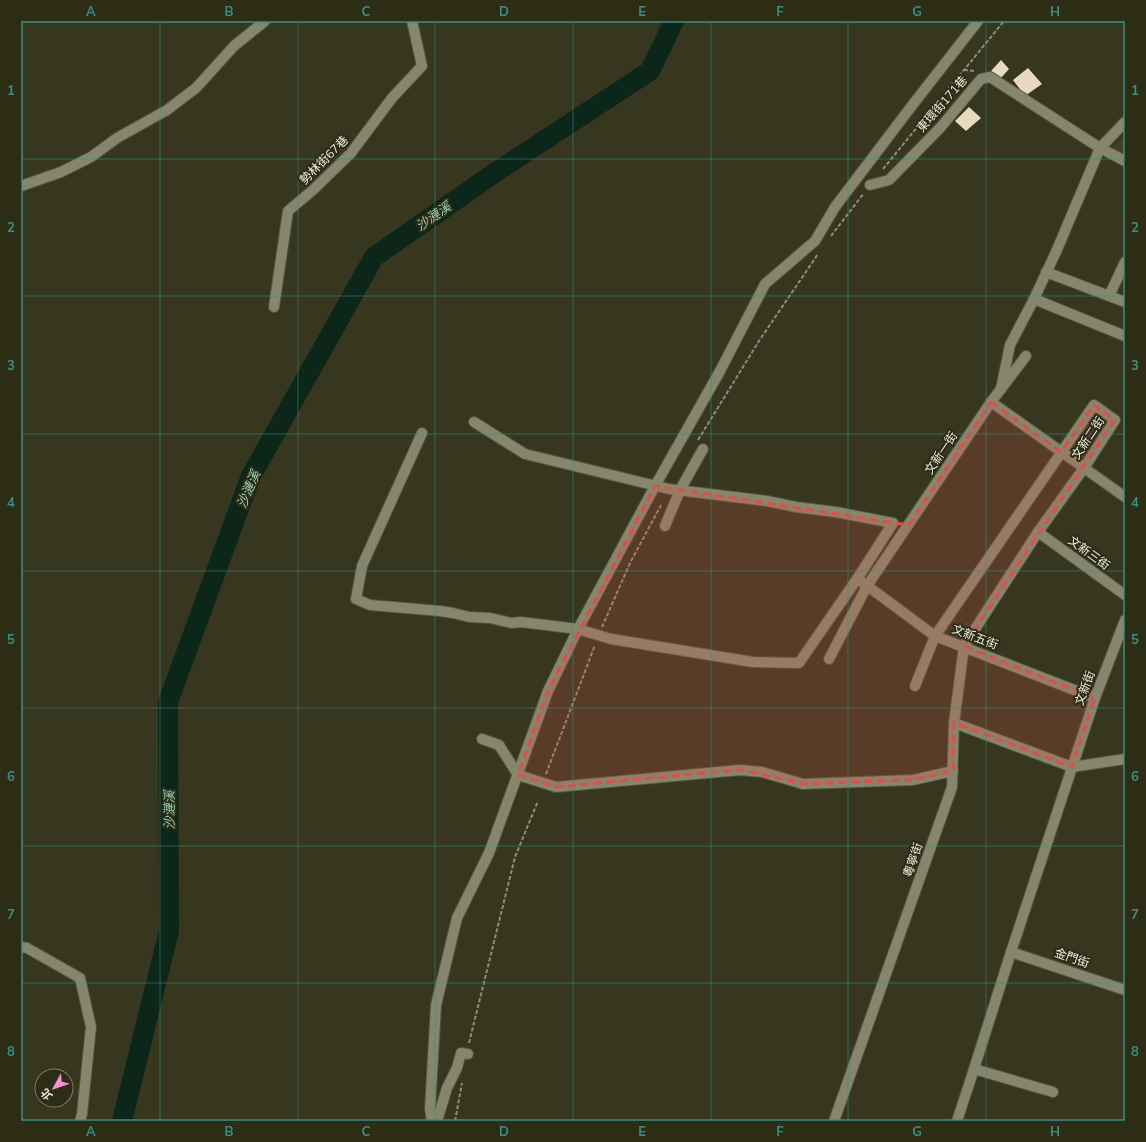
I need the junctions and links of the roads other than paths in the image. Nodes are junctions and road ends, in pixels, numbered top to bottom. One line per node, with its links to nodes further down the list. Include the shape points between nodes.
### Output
1 (265, 21): 8 (street, via 234,46 196,88 167,110 117,138 91,157 61,172)
2 (412, 21): 14 (street, 勢林街67巷, via 422,66 392,98 351,153 288,211)
3 (978, 21): 24 (street, via 835,208 815,241 765,284 720,371)
4 (1125, 122): 5 (street)
5 (1100, 148): 6 (street, 東環街171巷); 7 (street, 東環街171巷, via 990,77 981,79 940,128 889,180); 10 (street)
6 (1125, 161)
7 (870, 185)
8 (21, 186)
9 (1125, 262): 11 (street)
10 (1046, 272): 11 (street); 12 (street)
11 (1109, 296): 13 (street)
12 (1034, 299): 15 (street); 17 (street, via 1010,345)
13 (1125, 302)
14 (274, 307)
15 (1125, 336)
16 (1026, 356): 17 (street, 文新一街)
17 (1001, 389): 18 (street, 文新一街)
18 (991, 402): 22 (street); 30 (street, 文新一街)
19 (474, 422): 24 (street, via 524,454)
20 (422, 433): 33 (street, via 362,566 356,600 370,605 440,611 469,618 490,618 511,623)
21 (699, 447): 25 (street)
22 (1061, 452): 23 (street); 23 (street, 文新二街, via 1094,405 1116,420); 34 (street, 文新二街)
23 (1084, 468): 26 (street); 28 (street, 文新二街)
24 (655, 486): 25 (street); 33 (street)
25 (675, 490): 27 (street); 29 (street, via 767,500 894,523)
26 (1125, 497)
27 (665, 526)
28 (1038, 532): 31 (street, 文新三街); 35 (street, 文新二街)
29 (857, 579): 30 (street, 文新五街); 33 (street, via 799,663 753,662 611,639)
30 (867, 586): 34 (street, 文新五街); 36 (street, 文新一街)
31 (1125, 595)
32 (1125, 620): 38 (street, 文新街)
33 (578, 629): 44 (street, via 548,691)
34 (936, 636): 35 (street, 文新五街); 37 (street, 文新二街)
35 (964, 646): 38 (street, 文新五街); 39 (street, 文新二街)
36 (829, 659)
37 (915, 686)
38 (1095, 698): 42 (street, 文新街)
39 (954, 723): 42 (street); 43 (street, 粵寧街)
40 (482, 739): 44 (street, via 500,745)
41 (1125, 759): 42 (street)
42 (1072, 767): 46 (street)
43 (953, 771): 44 (street, via 913,780 803,784 762,772 740,770 556,787); 54 (street, 粵寧街, via 952,787)
44 (518, 775): 52 (street, via 489,853 457,918 436,1005 430,1108)
45 (21, 947): 51 (street, via 80,978 91,1027)
46 (1011, 952): 47 (street, 金門街); 49 (street)
47 (1125, 990)
48 (468, 1054): 53 (street, via 460,1053)
49 (974, 1069): 50 (street); 55 (street)
50 (1052, 1092)
51 (80, 1121)
52 (432, 1121)
53 (437, 1121)
54 (834, 1121)
55 (957, 1121)

